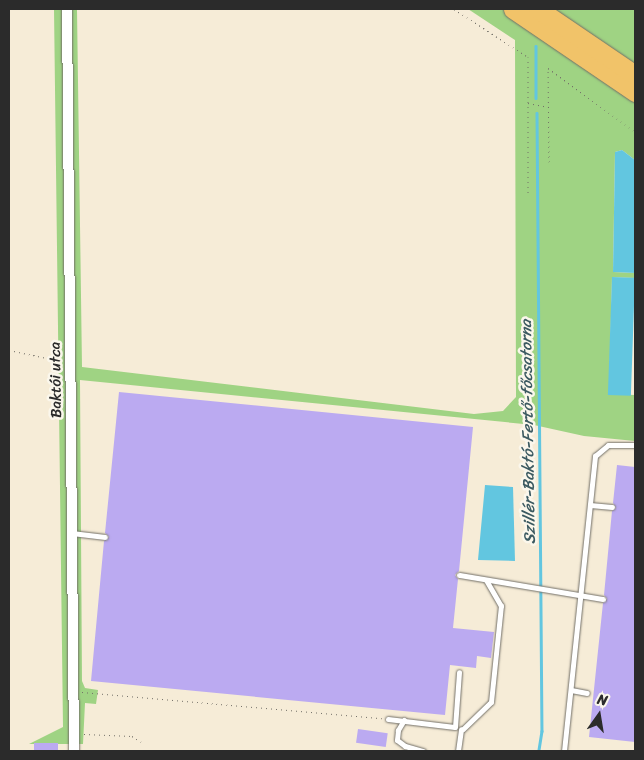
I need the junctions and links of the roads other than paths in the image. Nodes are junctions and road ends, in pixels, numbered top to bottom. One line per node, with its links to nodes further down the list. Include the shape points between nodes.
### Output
1 (67, 9): 9 (street, Baktói utca)
2 (513, 9): 5 (highway)
3 (538, 9): 4 (highway)
4 (635, 75)
5 (635, 92)
6 (635, 445): 7 (lane, via 613,444 600,449 595,456)
7 (590, 505): 8 (lane); 13 (lane)
8 (612, 507)
9 (72, 533): 10 (lane); 22 (street, Baktói utca)
10 (105, 537)
11 (459, 575): 12 (lane)
12 (486, 580): 13 (lane); 21 (lane, via 501,606 491,702)
13 (580, 597): 14 (lane); 16 (lane)
14 (603, 599)
15 (460, 672): 20 (lane)
16 (571, 690): 17 (lane); 25 (lane)
17 (587, 693)
18 (388, 719): 19 (lane)
19 (404, 720): 20 (lane); 23 (lane, via 397,740)
20 (455, 727): 21 (lane)
21 (463, 730): 24 (lane)
22 (74, 751)
23 (423, 751)
24 (458, 751)
25 (564, 751)

